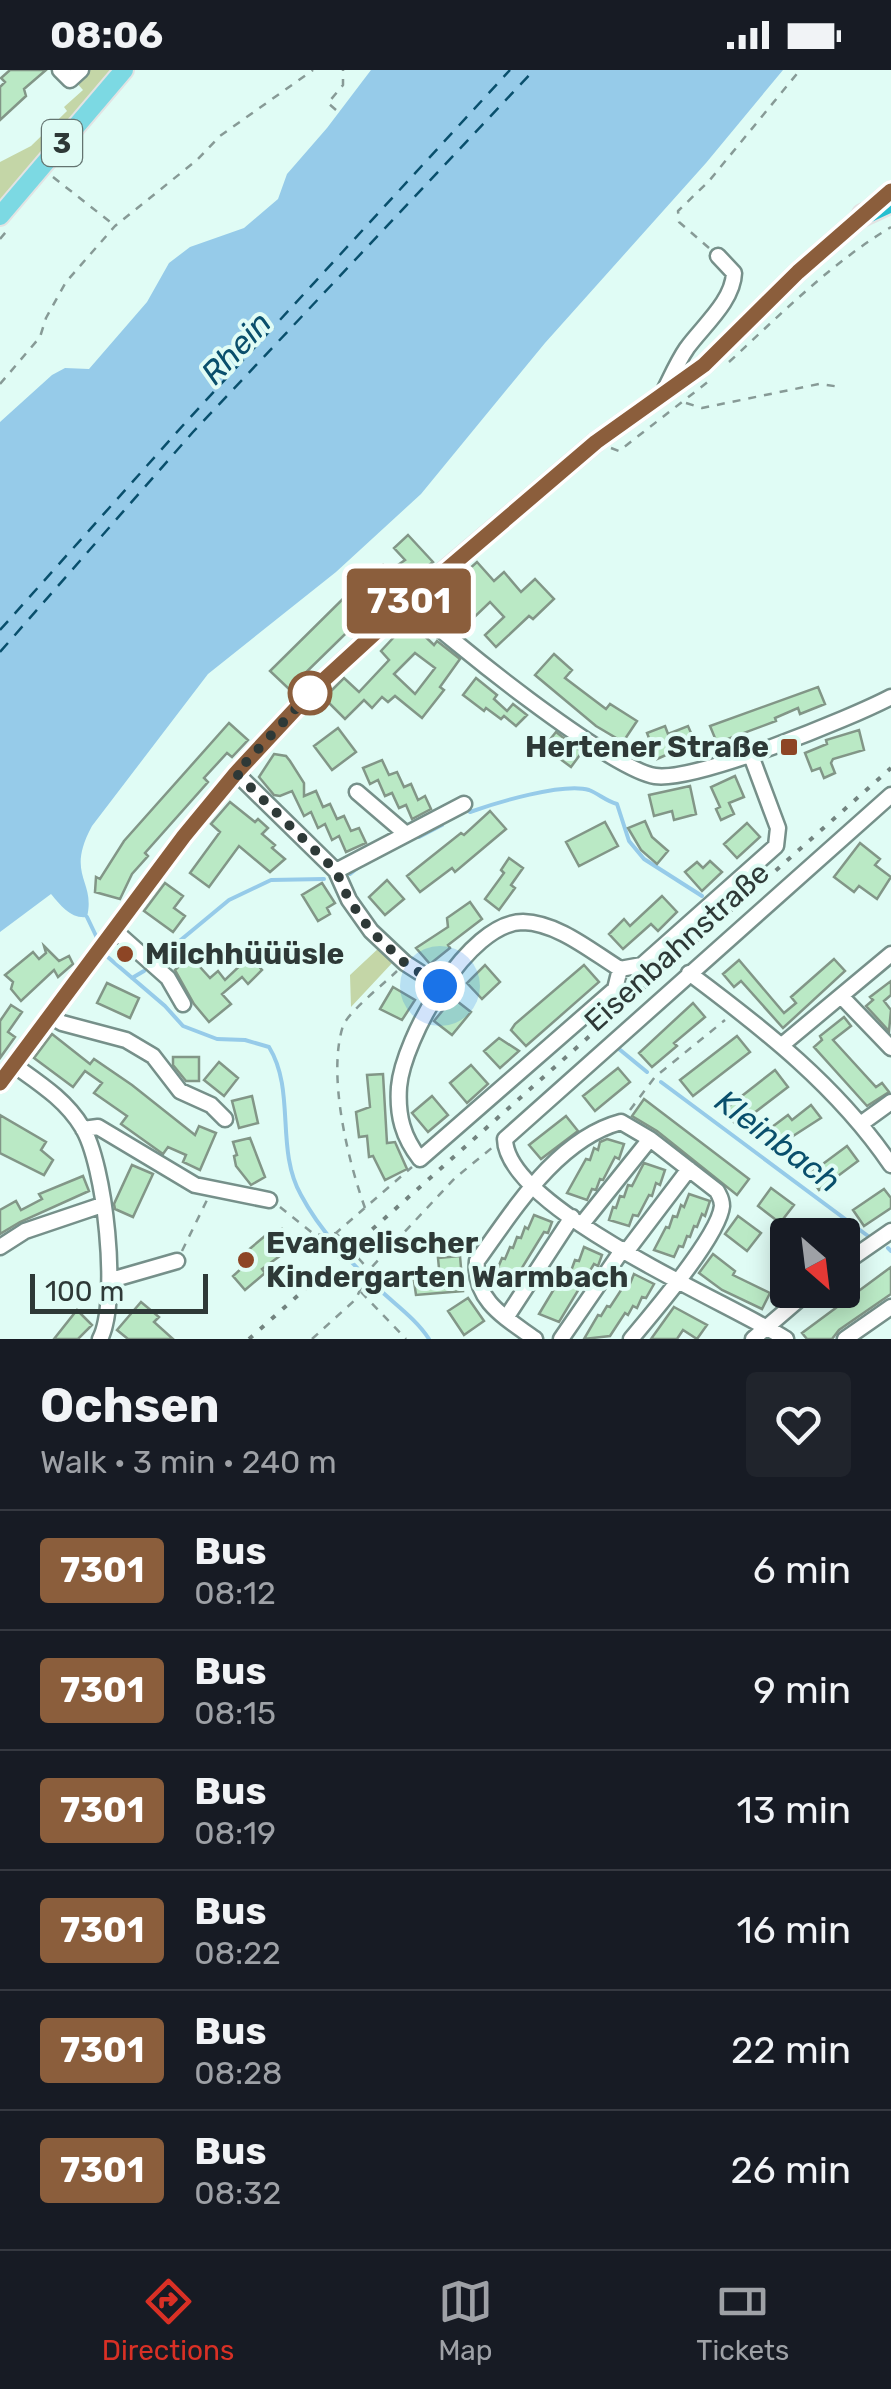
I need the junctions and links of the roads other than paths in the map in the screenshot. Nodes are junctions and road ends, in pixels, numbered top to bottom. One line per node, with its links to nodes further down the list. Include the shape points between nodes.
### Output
1 (124, 70): 5 (main road, 3)
2 (891, 191): 4 (main road)
3 (891, 202): 4 (highway)
4 (863, 215): 7 (main road, via 704,365)
5 (0, 216)
6 (718, 256): 7 (street, via 734,282)
7 (664, 392): 8 (main road)
8 (410, 601): 10 (street, via 459,646 640,774 684,776); 11 (main road)
9 (891, 696): 10 (street)
10 (750, 752): 19 (street, via 778,828 776,846 642,965)
11 (236, 773): 16 (street); 17 (main road)
12 (357, 792): 15 (street)
13 (891, 795): 20 (street, Eisenbahnstraße)
14 (464, 804): 15 (street)
15 (406, 834): 16 (street)
16 (336, 871): 21 (street, via 371,931)
17 (106, 940): 23 (street, via 168,978); 24 (main road)
18 (891, 954): 22 (street)
19 (620, 969): 21 (street, via 547,926 520,922 498,929); 21 (street, via 615,988 420,1159 403,1136 399,1088 402,1064)
20 (689, 972): 25 (street); 36 (street, Eisenbahnstraße, via 510,1132 504,1144)
21 (440, 986)
22 (841, 996): 25 (street); 26 (street)
23 (183, 1004)
24 (50, 1016): 27 (main road); 30 (street, via 126,1040 152,1056 180,1091)
25 (782, 1045): 31 (street)
26 (891, 1048)
27 (14, 1064): 28 (main road); 32 (street, via 61,1100)
28 (0, 1083)
29 (891, 1102): 31 (street)
30 (225, 1118)
31 (862, 1122): 34 (street)
32 (84, 1128): 37 (street, via 98,1126 195,1185); 38 (street)
33 (650, 1139): 35 (street); 36 (street, via 621,1122 593,1132); 39 (street)
34 (891, 1165)
35 (689, 1169): 42 (street); 46 (street, via 717,1191 722,1209)
36 (530, 1186): 39 (street); 49 (street, via 477,1261 483,1296)
37 (269, 1200)
38 (102, 1206): 41 (street, via 25,1231); 45 (street)
39 (577, 1220): 42 (street); 49 (street)
40 (891, 1231): 43 (street)
41 (0, 1247)
42 (624, 1250): 46 (street); 53 (street)
43 (860, 1253)
44 (176, 1262): 45 (street)
45 (111, 1280): 51 (street)
46 (679, 1283): 50 (street); 54 (street)
47 (891, 1307): 57 (street)
48 (789, 1308): 50 (street)
49 (506, 1318): 52 (street)
50 (767, 1327): 55 (street); 56 (street)
51 (100, 1339)
52 (535, 1339)
53 (560, 1339)
54 (630, 1339)
55 (752, 1339)
56 (786, 1339)
57 (845, 1339)

